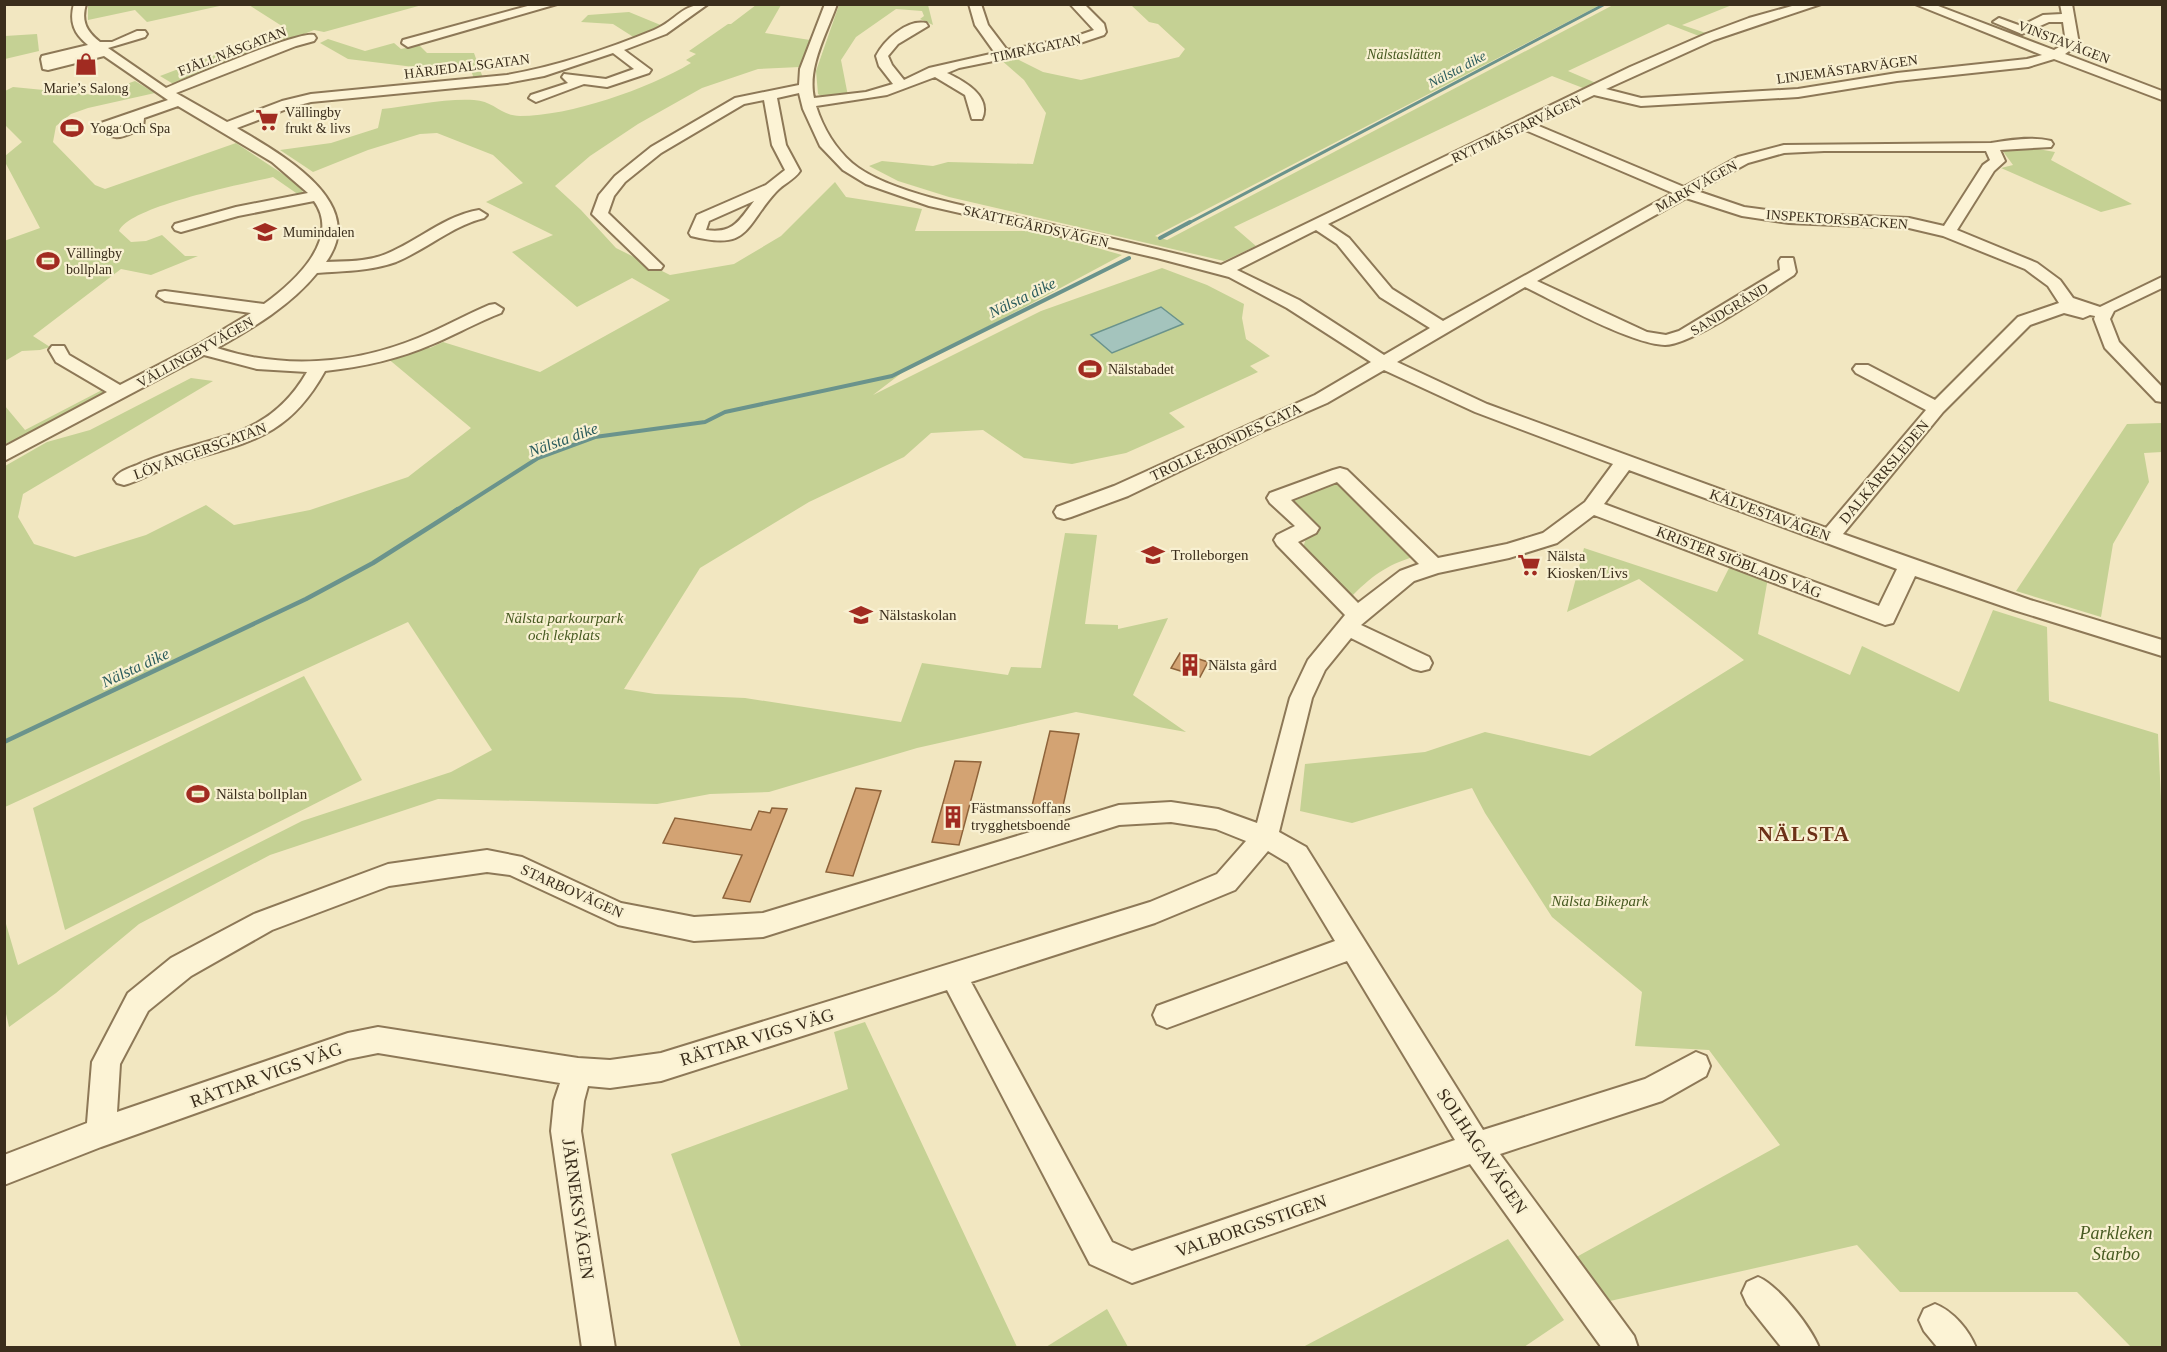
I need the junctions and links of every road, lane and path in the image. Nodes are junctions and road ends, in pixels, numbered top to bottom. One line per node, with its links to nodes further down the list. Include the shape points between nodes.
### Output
1 (80, 4): 17 (street, VÄLLINGBYVÄGEN, via 78,27)
2 (550, 4): 11 (street)
3 (563, 4): 11 (street, via 561,10 545,15)
4 (702, 4): 18 (street, HÄRJEDALSGATAN, via 662,31)
5 (831, 4): 25 (street, SKATTEGÅRDSVÄGEN, via 807,69)
6 (975, 4): 19 (street, via 989,39)
7 (1076, 4): 19 (street, TIMRÅGATAN, via 1100,27 1100,32)
8 (1815, 4): 26 (street, RYTTMÄSTARVÄGEN, via 1710,37)
9 (1921, 4): 12 (street, VINSTAVÄGEN)
10 (2067, 11): 12 (street, via 2022,30 1991,19); 20 (street, via 2073,44)
11 (509, 15): 16 (street)
12 (1975, 25): 20 (street, VINSTAVÄGEN)
13 (922, 26): 24 (street, via 891,43 882,56)
14 (141, 34): 17 (street)
15 (310, 38): 29 (street, FJÄLLNÄSGATAN)
16 (408, 43)
17 (107, 47): 29 (street, VÄLLINGBYVÄGEN)
18 (615, 49): 21 (street, HÄRJEDALSGATAN); 23 (street, via 644,70 607,83)
19 (1004, 55): 22 (street, TIMRÅGATAN)
20 (2055, 55): 26 (street, LINJEMÄSTARVÄGEN, via 2028,63 1897,76 1798,93 1641,102); 28 (street, VINSTAVÄGEN)
21 (556, 67): 23 (street); 35 (street, HÄRJEDALSGATAN, via 507,79 311,98)
22 (934, 71): 24 (street, TIMRÅGATAN); 33 (street, via 971,92 978,103)
23 (571, 79): 30 (street, via 578,84)
24 (901, 85): 31 (street, TIMRÅGATAN, via 866,96)
25 (805, 88): 27 (street); 31 (street, SKATTEGÅRDSVÄGEN)
26 (1596, 91): 34 (street, RYTTMÄSTARVÄGEN)
27 (770, 94): 38 (street, via 779,145 793,171); 46 (street, via 740,100 656,150 607,195 600,214)
28 (2163, 96)
29 (172, 97): 32 (street); 35 (street, VÄLLINGBYVÄGEN)
30 (536, 98)
31 (808, 103): 48 (street, SKATTEGÅRDSVÄGEN, via 825,143 848,167 871,181 934,203)
32 (137, 116)
33 (977, 116)
34 (1525, 125): 39 (street, INSPEKTORSBACKEN); 42 (street, RYTTMÄSTARVÄGEN)
35 (225, 128): 40 (street, VÄLLINGBYVÄGEN, via 304,179)
36 (2046, 144): 37 (street, MARKVÄGEN)
37 (1991, 147): 39 (street, MARKVÄGEN, via 1784,149 1743,160); 44 (street, via 1998,161 1988,168)
38 (771, 188)
39 (1684, 192): 44 (street, INSPEKTORSBACKEN, via 1742,211 1789,218 1909,223); 49 (street, MARKVÄGEN)
40 (319, 195): 43 (street); 47 (street, VÄLLINGBYVÄGEN, via 331,225 325,250)
41 (479, 215): 47 (street, via 466,217 392,258 369,264)
42 (1317, 223): 48 (street, RYTTMÄSTARVÄGEN); 56 (street, via 1343,241 1386,293)
43 (181, 227)
44 (1948, 232): 52 (street, INSPEKTORSBACKEN, via 2031,266 2054,283)
45 (1787, 261): 49 (street, SANDGRÄND, via 1788,272 1685,336 1666,340 1643,336)
46 (655, 266)
47 (313, 268): 54 (street, VÄLLINGBYVÄGEN)
48 (1224, 270): 59 (street, SKATTEGÅRDSVÄGEN, via 1293,304)
49 (1524, 281): 56 (street, MARKVÄGEN)
50 (2163, 282): 55 (street, via 2107,308)
51 (165, 296): 54 (street, VÄLLINGBYVÄGEN)
52 (2066, 305): 55 (street); 64 (street, DALKÄRRSLEDEN, via 2024,321)
53 (495, 309): 60 (street, via 389,354)
54 (268, 310): 57 (street, VÄLLINGBYVÄGEN)
55 (2103, 316): 63 (street, via 2111,344)
56 (1442, 328): 59 (street, MARKVÄGEN)
57 (202, 349): 60 (street, via 246,362); 62 (street, VÄLLINGBYVÄGEN)
58 (58, 350): 62 (street, VÄLLINGBYVÄGEN, via 62,358)
59 (1384, 363): 66 (street, KÄLVESTAVÄGEN, via 1481,408); 69 (street, TROLLE-BONDES GATA, via 1321,399 1121,491)
60 (319, 366): 67 (street, LÖVÅNGERSGATAN, via 290,410 260,431 160,462)
61 (1862, 369): 64 (street, DALKÄRRSLEDEN)
62 (120, 392): 65 (street, VÄLLINGBYVÄGEN)
63 (2161, 394)
64 (1937, 408): 70 (street, DALKÄRRSLEDEN)
65 (4, 455)
66 (1624, 463): 68 (street, RÄTTAR VIGS VÄG); 70 (street, KÄLVESTAVÄGEN)
67 (124, 479)
68 (1592, 507): 71 (street, RÄTTAR VIGS VÄG, via 1550,538 1509,551); 72 (street, KRISTER SIÖBLADS VÄG, via 1886,617)
69 (1064, 512)
70 (1830, 536): 72 (street, KÄLVESTAVÄGEN)
71 (1434, 566): 73 (street, RÄTTAR VIGS VÄG, via 1407,576); 73 (street, via 1340,474 1277,498 1309,528 1284,540)
72 (1909, 566): 74 (street, KÄLVESTAVÄGEN)
73 (1352, 621): 75 (street); 76 (street, RÄTTAR VIGS VÄG, via 1316,666 1301,698)
74 (2163, 648)
75 (1421, 663)
76 (1265, 837): 77 (street, SOLHAGAVÄGEN, via 1297,855); 78 (street, RÄTTAR VIGS VÄG, via 1226,882 1155,912); 82 (street, STARBOVÄGEN, via 1218,819 1171,812 1119,815 763,925 694,929 618,914 513,865 487,861 388,874 263,922 181,967 138,1002 106,1062)
77 (1354, 946): 79 (street); 83 (street, SOLHAGAVÄGEN)
78 (954, 976): 81 (street, RÄTTAR VIGS VÄG, via 661,1067 610,1074); 83 (street, VALBORGSSTIGEN, via 1101,1253 1132,1267)
79 (1167, 1015)
80 (1695, 1066): 83 (street, VALBORGSSTIGEN, via 1652,1091)
81 (578, 1072): 82 (street, RÄTTAR VIGS VÄG, via 378,1040 348,1046); 87 (street, JÄRNEKSVÄGEN, via 569,1101 566,1131)
82 (100, 1132): 84 (street, RÄTTAR VIGS VÄG)
83 (1476, 1147): 88 (street, SOLHAGAVÄGEN)
84 (4, 1170)
85 (1758, 1293): 89 (street)
86 (1935, 1320): 90 (street)
87 (599, 1347)
88 (1622, 1347)
89 (1803, 1347)
90 (1960, 1347)

